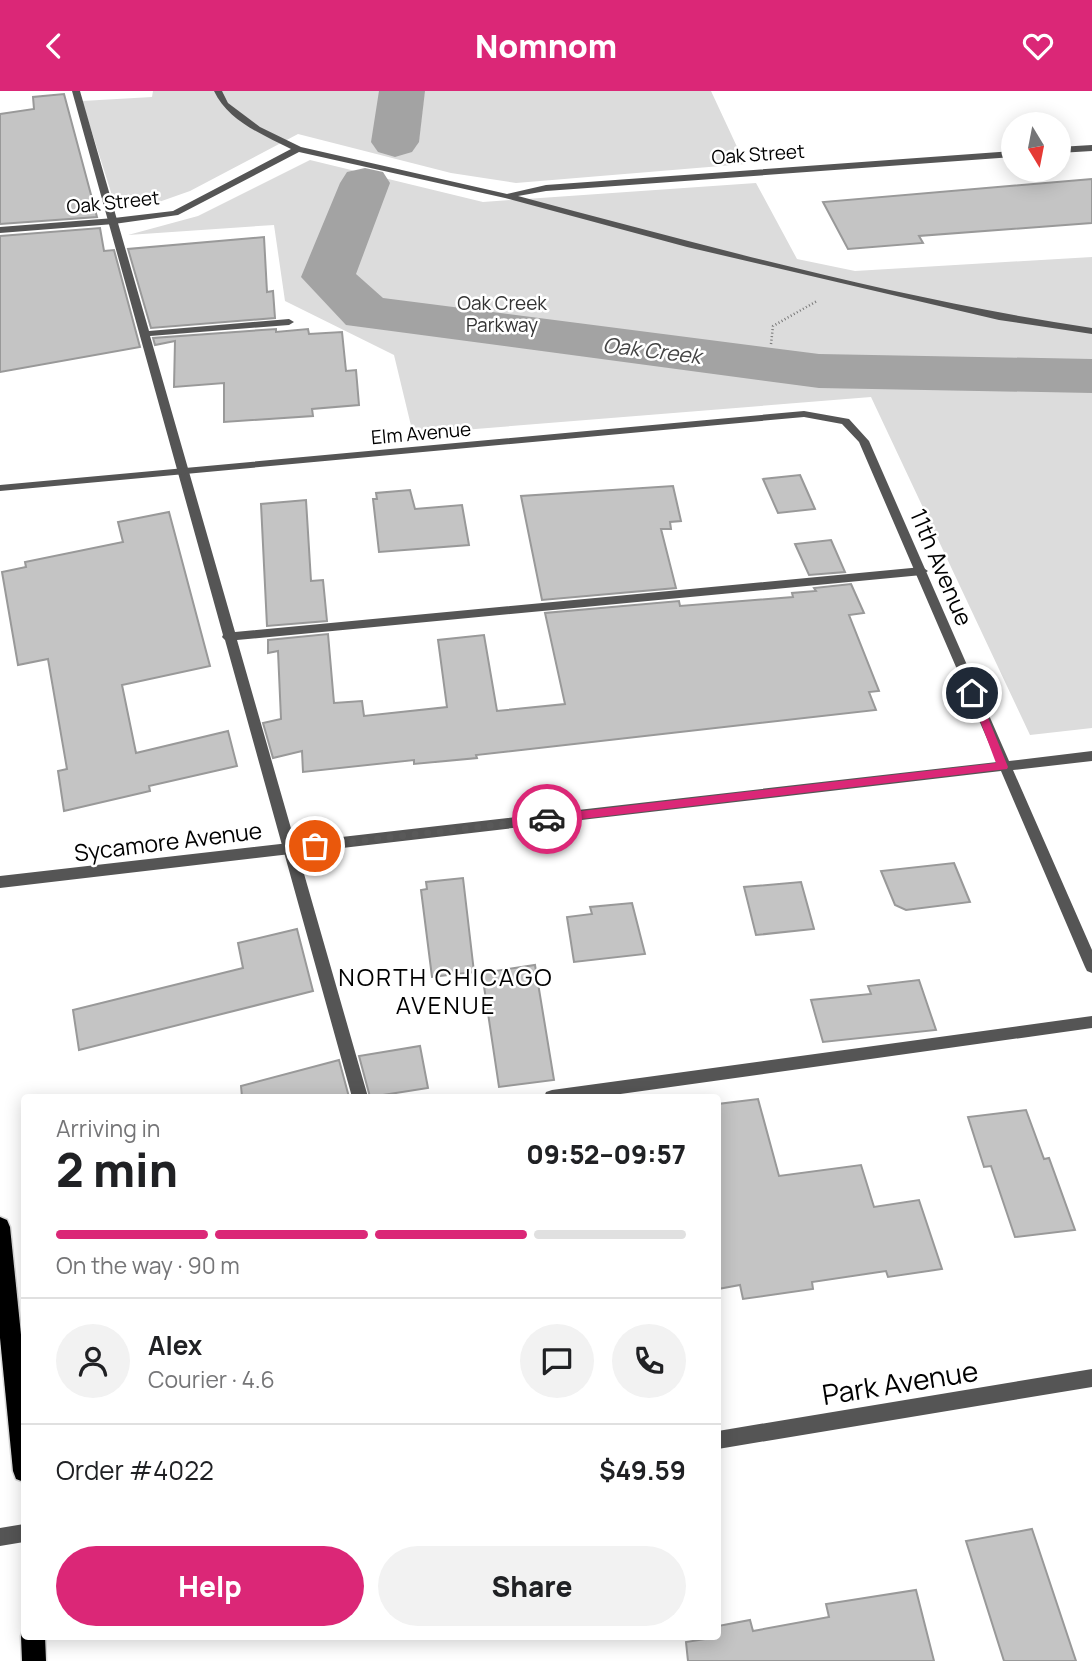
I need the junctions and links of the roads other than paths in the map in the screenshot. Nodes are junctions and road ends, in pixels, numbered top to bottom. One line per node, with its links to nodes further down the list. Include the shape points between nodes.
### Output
1 (76, 91): 8 (street)
2 (218, 91): 4 (street, via 224,104 257,129)
3 (1092, 148): 5 (street)
4 (298, 149): 7 (street); 8 (street, Oak Street, via 175,213)
5 (1071, 149)
6 (1001, 155): 7 (street, Oak Street, via 545,188)
7 (506, 196): 11 (street, via 999,317)
8 (114, 221): 9 (street, Oak Street); 12 (street)
9 (0, 230)
10 (289, 323): 12 (street)
11 (1092, 331)
12 (144, 334): 14 (street)
13 (845, 421): 14 (street, Elm Avenue, via 804,414); 16 (street, 11th Avenue, via 864,441)
14 (181, 473): 15 (street, Elm Avenue); 17 (street)
15 (0, 488)
16 (922, 571): 17 (street); 19 (street, 11th Avenue)
17 (228, 637): 20 (street)
18 (1092, 756): 19 (street, Sycamore Avenue)
19 (1003, 767): 20 (street, Sycamore Avenue); 22 (street, 11th Avenue)
20 (287, 849): 21 (street, Sycamore Avenue); 24 (street)
21 (0, 882)
22 (1092, 967)
23 (1092, 1022): 25 (street)
24 (358, 1094)
25 (574, 1094)
26 (0, 1227): 28 (main road)
27 (1092, 1378): 29 (street, Park Avenue)
28 (21, 1440)
29 (721, 1440)
30 (21, 1534): 31 (street)
31 (0, 1537)
32 (33, 1640): 33 (main road)
33 (34, 1661)

